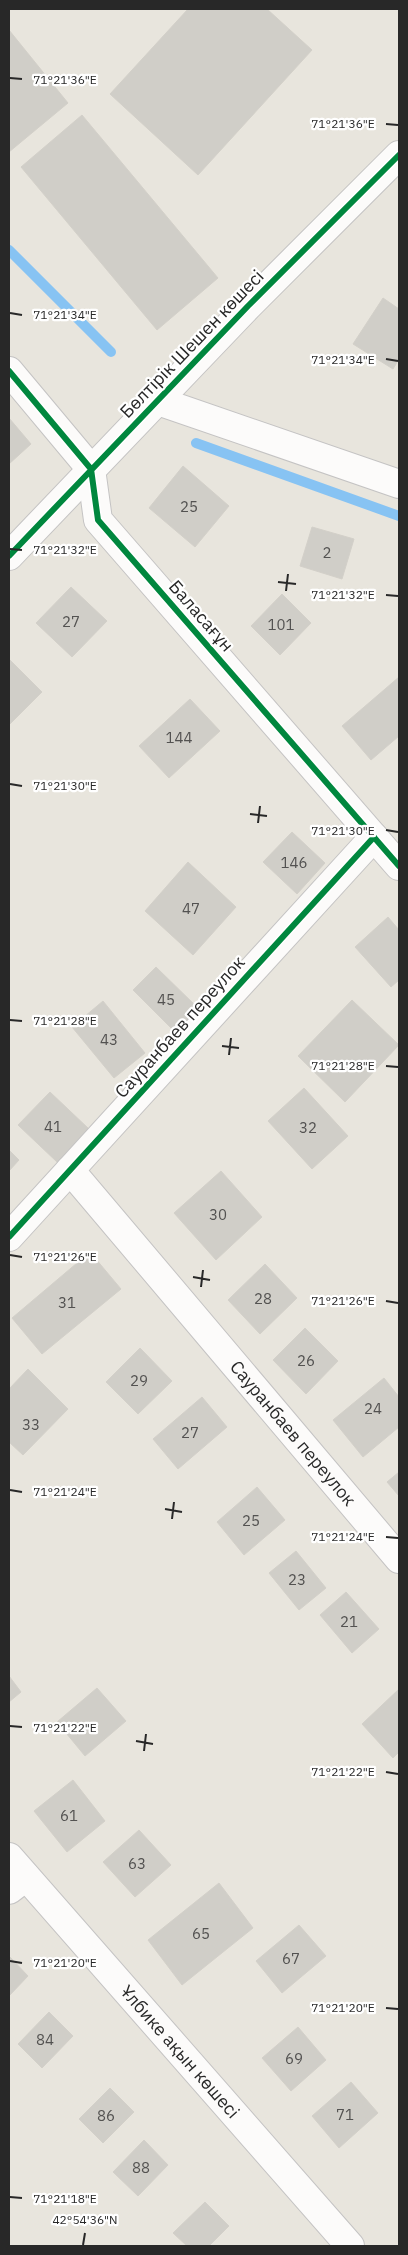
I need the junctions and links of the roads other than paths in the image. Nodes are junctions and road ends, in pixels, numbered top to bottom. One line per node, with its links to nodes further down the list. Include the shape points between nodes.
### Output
1 (399, 155): 3 (street, Бөлтірік Шешен көшесі)
2 (9, 371): 4 (street)
3 (158, 401): 4 (street, Бөлтірік Шешен көшесі); 5 (street)
4 (91, 469): 6 (street, Бөлтірік Шешен көшесі); 7 (street, Баласағұн, via 98,520)
5 (399, 484)
6 (9, 556)
7 (374, 837): 8 (street, Баласағұн); 9 (street, Сауранбаев переулок)
8 (399, 866)
9 (70, 1170): 10 (street, Сауранбаев переулок); 11 (street, Сауранбаев переулок)
10 (9, 1237)
11 (399, 1559)
12 (14, 1875): 13 (street, Ұлбике ақын көшесі)
13 (350, 2246)

